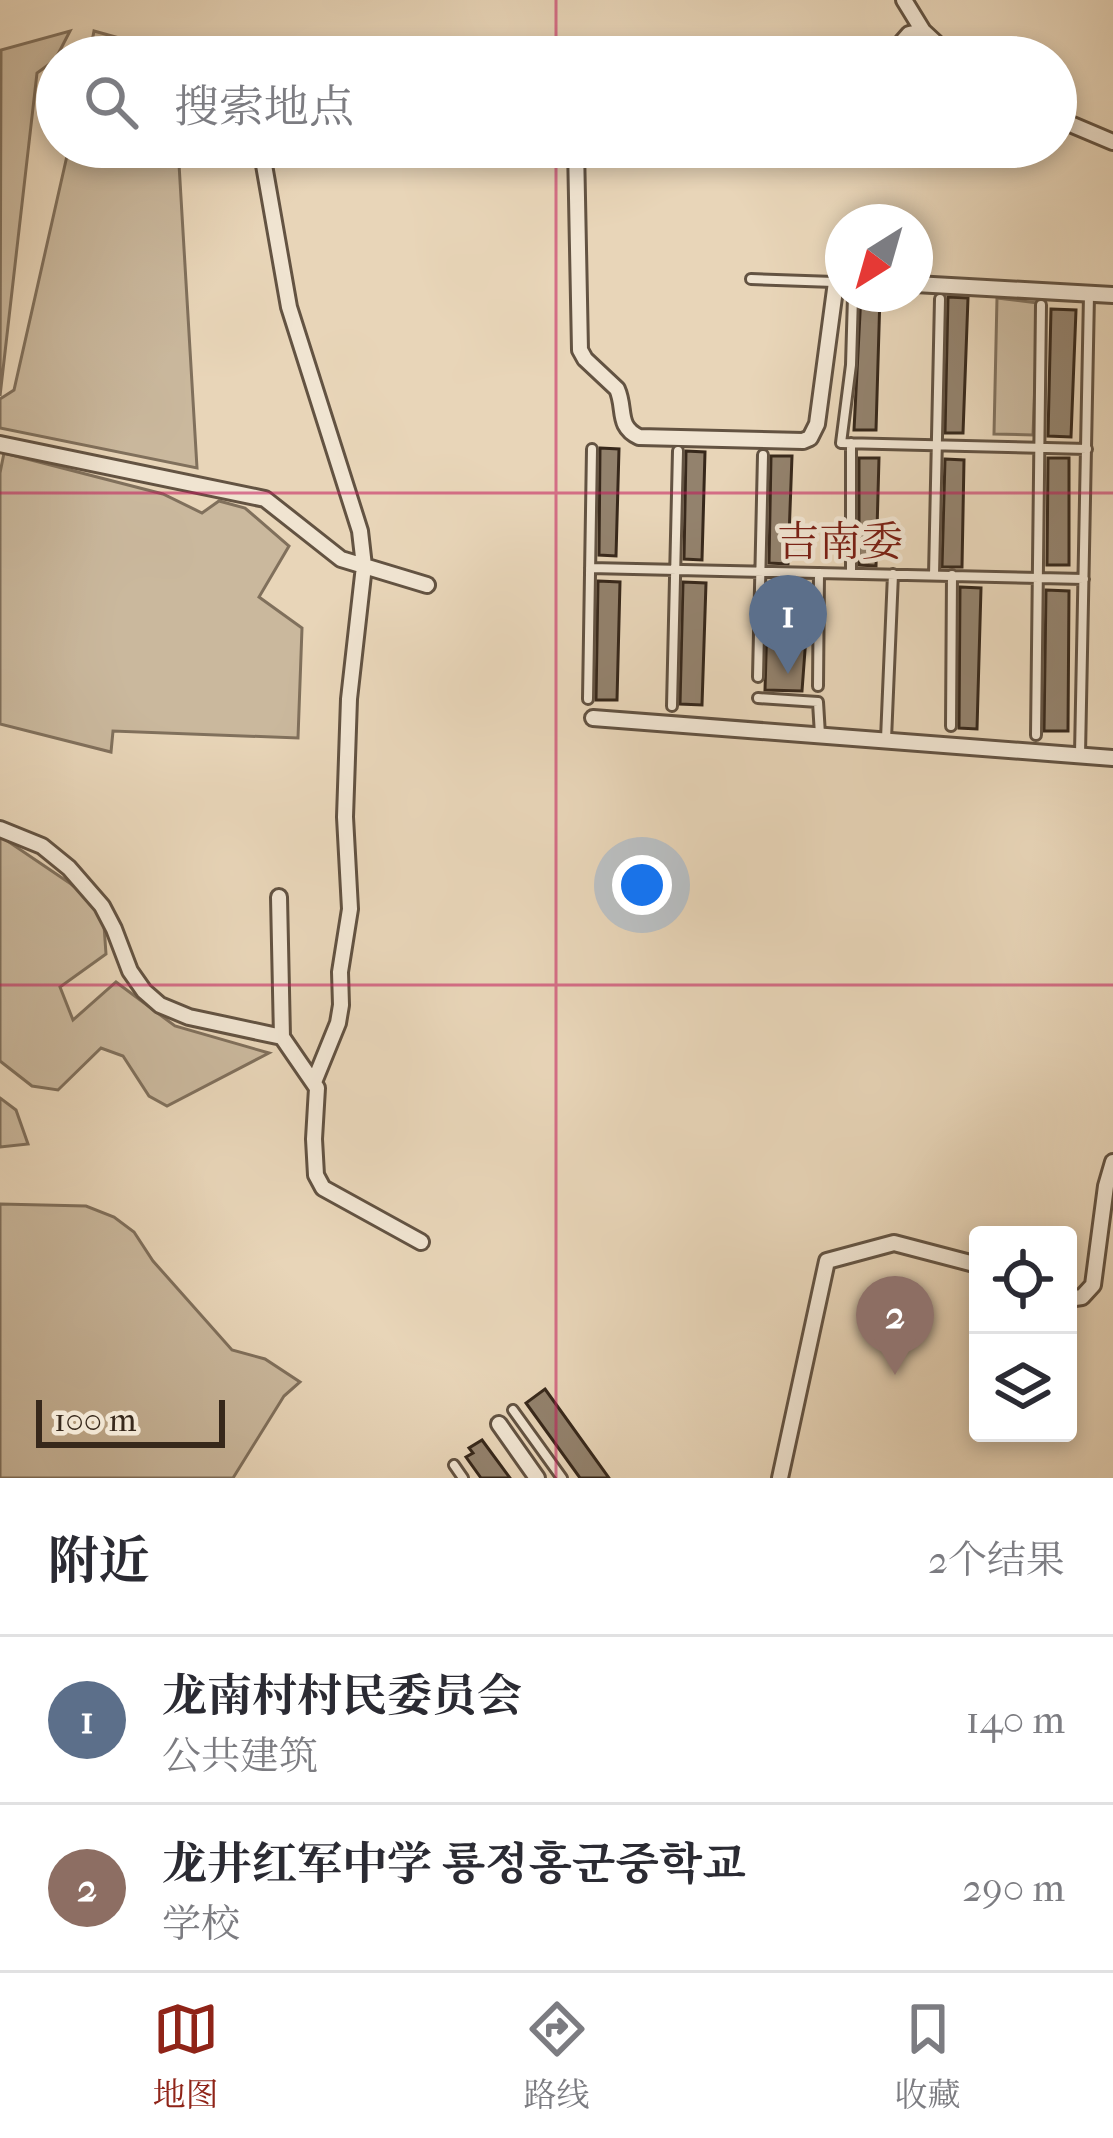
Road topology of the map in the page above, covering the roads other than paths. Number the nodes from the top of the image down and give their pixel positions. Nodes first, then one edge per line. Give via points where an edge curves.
1 (904, 0) edge
2 (923, 31) junction
3 (906, 36) edge
4 (928, 36) edge
5 (1077, 127) edge
6 (1113, 142) edge
7 (265, 168) edge
8 (576, 168) edge
9 (751, 279) dead end
10 (825, 282) edge
11 (933, 285) edge
12 (1090, 293) junction
13 (1113, 295) edge
14 (940, 299) dead end
15 (1042, 305) dead end
16 (834, 312) edge
17 (853, 312) edge
18 (851, 443) junction
19 (0, 444) edge
20 (937, 446) junction
21 (1040, 448) junction
22 (592, 449) dead end
23 (1087, 449) junction
24 (678, 452) dead end
25 (763, 455) dead end
26 (364, 566) junction
27 (590, 568) junction
28 (675, 569) junction
29 (760, 572) junction
30 (820, 573) junction
31 (851, 573) junction
32 (893, 574) junction
33 (934, 575) junction
34 (952, 575) junction
35 (1038, 578) junction
36 (1084, 579) junction
37 (427, 585) dead end
38 (758, 677) dead end
39 (818, 686) dead end
40 (758, 698) dead end
41 (588, 699) dead end
42 (672, 706) dead end
43 (593, 718) dead end
44 (951, 726) dead end
45 (1036, 735) dead end
46 (820, 737) junction
47 (886, 741) junction
48 (1080, 756) junction
49 (1113, 758) edge
50 (0, 829) edge
51 (279, 897) dead end
52 (282, 1037) junction
53 (314, 1082) junction
54 (1113, 1162) edge
55 (421, 1242) dead end
56 (969, 1262) edge
57 (1077, 1298) edge
58 (513, 1410) dead end
59 (499, 1424) dead end
60 (454, 1465) dead end
61 (464, 1478) edge
62 (537, 1478) edge
63 (562, 1478) edge
64 (780, 1478) edge

1 - 2 street
2 - 3 street
2 - 4 street
5 - 6 street
7 - 26 street via 289,308
8 - 16 street via 580,350 617,389 630,432 810,438
9 - 10 lane
11 - 12 street
12 - 13 street
12 - 23 lane
14 - 20 lane
15 - 21 lane
17 - 18 lane via 841,443
18 - 20 lane
18 - 31 lane
19 - 26 street via 266,499 340,559
20 - 21 lane
20 - 33 lane
21 - 23 lane
21 - 35 lane
22 - 27 lane
23 - 36 lane
24 - 28 lane
25 - 29 lane
26 - 37 street
26 - 53 street via 349,699 350,909 341,1005
27 - 28 lane
27 - 41 lane
28 - 29 lane
28 - 42 lane
29 - 30 lane
29 - 38 lane
30 - 31 lane
30 - 39 lane
31 - 32 lane
32 - 33 lane
32 - 47 lane
33 - 34 lane
34 - 35 lane
34 - 44 lane
35 - 36 lane
35 - 45 lane
36 - 48 lane
40 - 46 lane via 818,701
43 - 46 street
46 - 47 street
47 - 48 street
48 - 49 street
50 - 52 street via 69,868 102,906 130,971 160,1005
51 - 52 street
52 - 53 street
53 - 55 street via 323,1188
54 - 57 street via 1093,1285
56 - 64 street via 894,1243 827,1262
58 - 63 lane
59 - 62 street
60 - 61 lane

